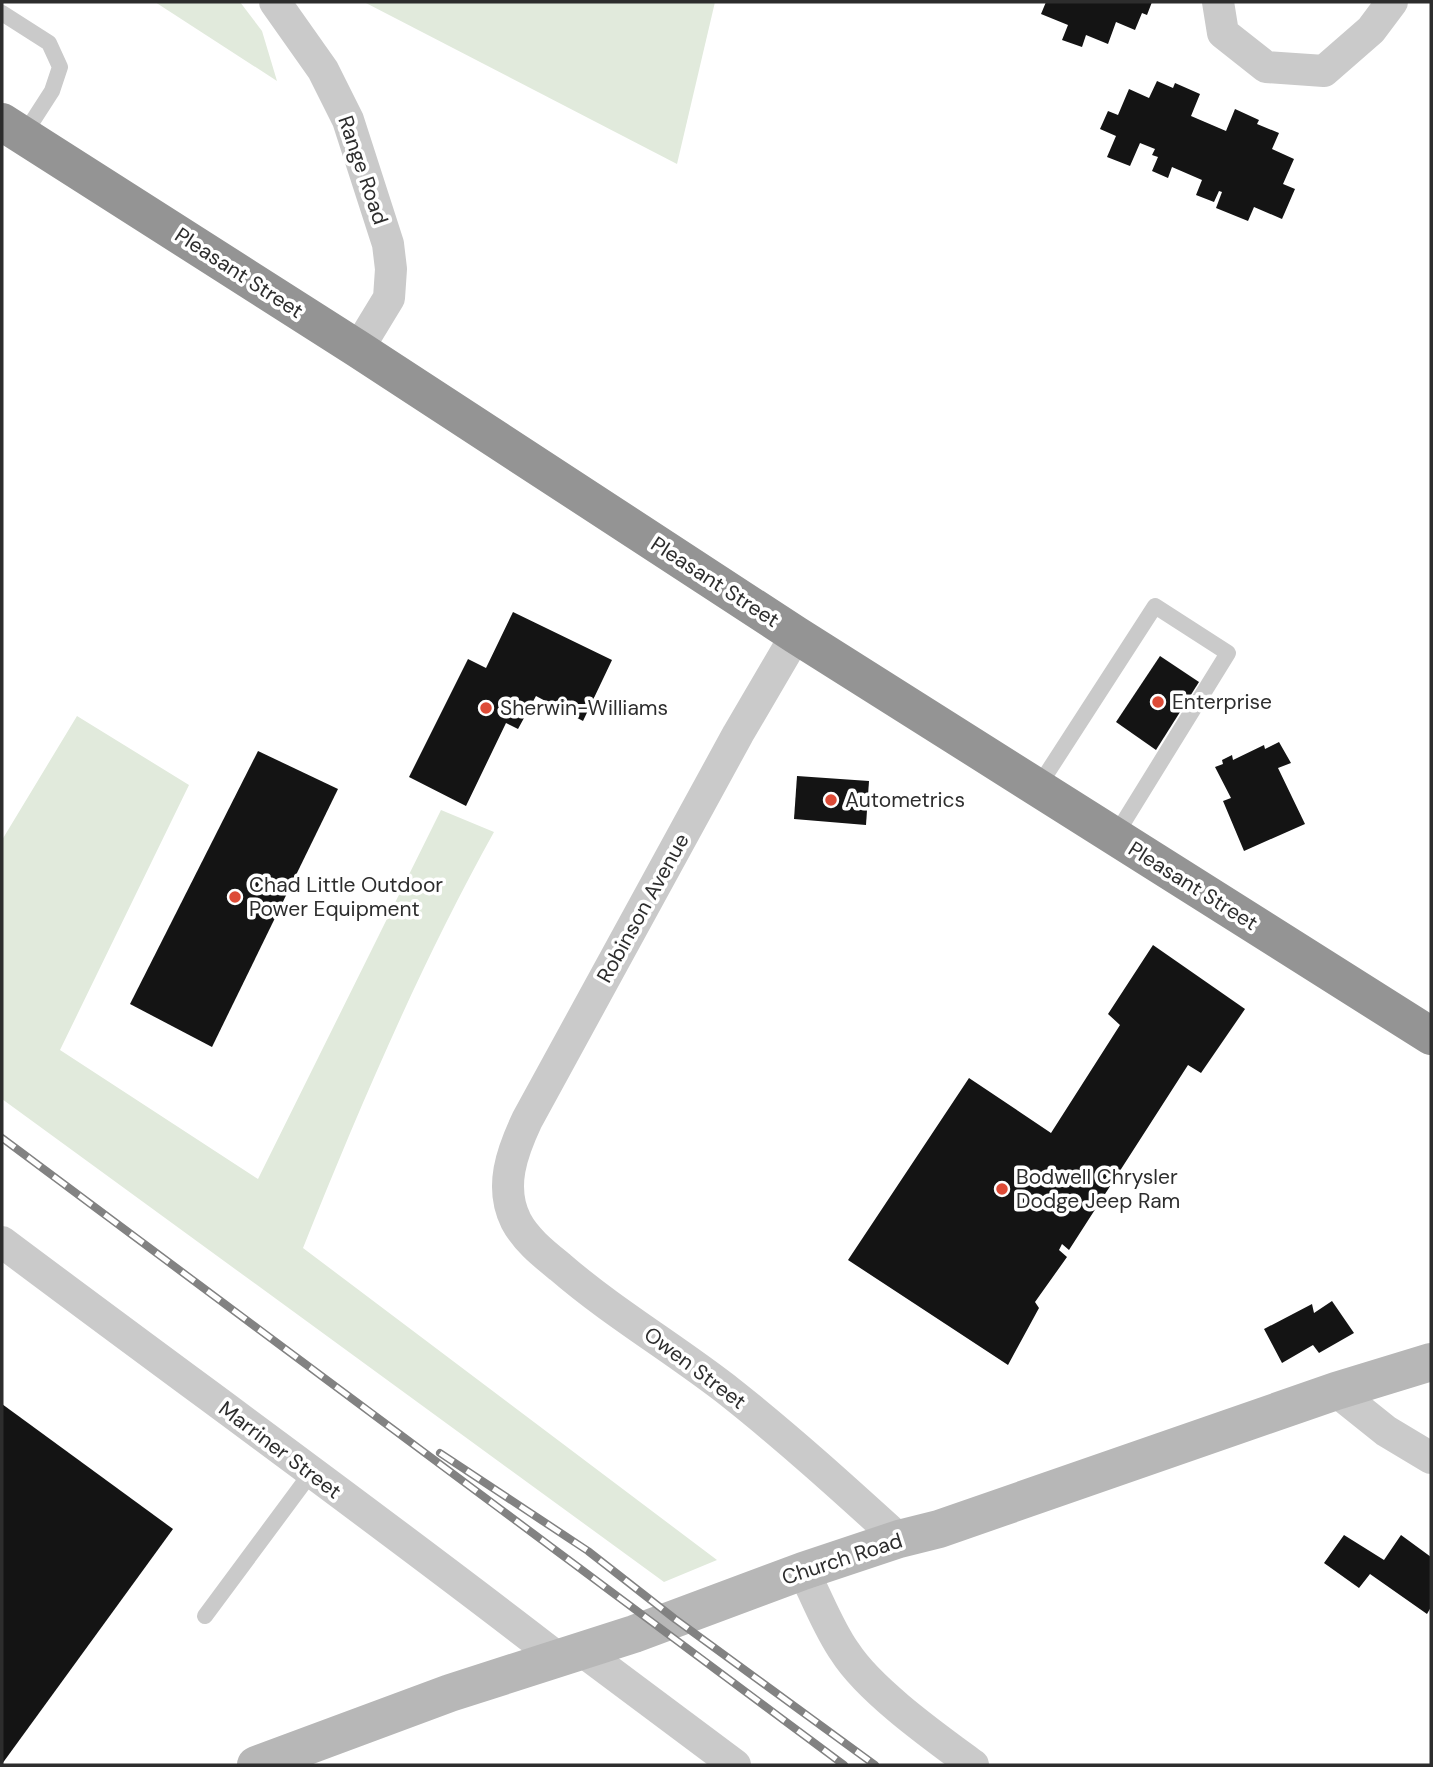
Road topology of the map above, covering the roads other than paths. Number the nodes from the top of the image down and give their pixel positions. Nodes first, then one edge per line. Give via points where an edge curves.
1 (275, 2) edge
2 (1218, 2) edge
3 (1392, 2) edge
4 (3, 17) edge
5 (12, 129) edge
6 (358, 349) junction
7 (796, 635) junction
8 (1038, 788) junction
9 (1115, 836) junction
10 (1431, 1036) edge
11 (507, 1189) joint
12 (2, 1242) edge
13 (1431, 1362) edge
14 (1336, 1391) junction
15 (1431, 1458) edge
16 (311, 1473) junction
17 (898, 1539) junction
18 (803, 1571) junction
19 (205, 1616) dead end
20 (570, 1654) junction
21 (256, 1765) edge
22 (735, 1765) edge
23 (973, 1765) edge

1 - 6 street, Range Road via 323,70 348,120 388,244 389,298
2 - 3 street via 1223,33 1266,67 1324,71 1371,30
4 - 5 lane via 49,43 60,67 52,91
5 - 6 highway, Pleasant Street
6 - 7 highway, Pleasant Street
7 - 8 highway, Pleasant Street
7 - 11 street, Robinson Avenue via 527,1120 512,1152
8 - 9 highway, Pleasant Street
8 - 9 lane via 1155,606 1228,653
9 - 10 highway, Pleasant Street
11 - 17 street, Owen Street via 516,1221 534,1245 577,1282 730,1392
12 - 16 street, Marriner Street
13 - 14 street, Church Road
14 - 15 street via 1386,1431
14 - 17 street, Church Road
16 - 19 lane
16 - 20 street, Marriner Street
17 - 18 street, Church Road
18 - 20 street, Church Road
18 - 23 street via 856,1667
20 - 21 street, Church Road
20 - 22 street, Marriner Street

